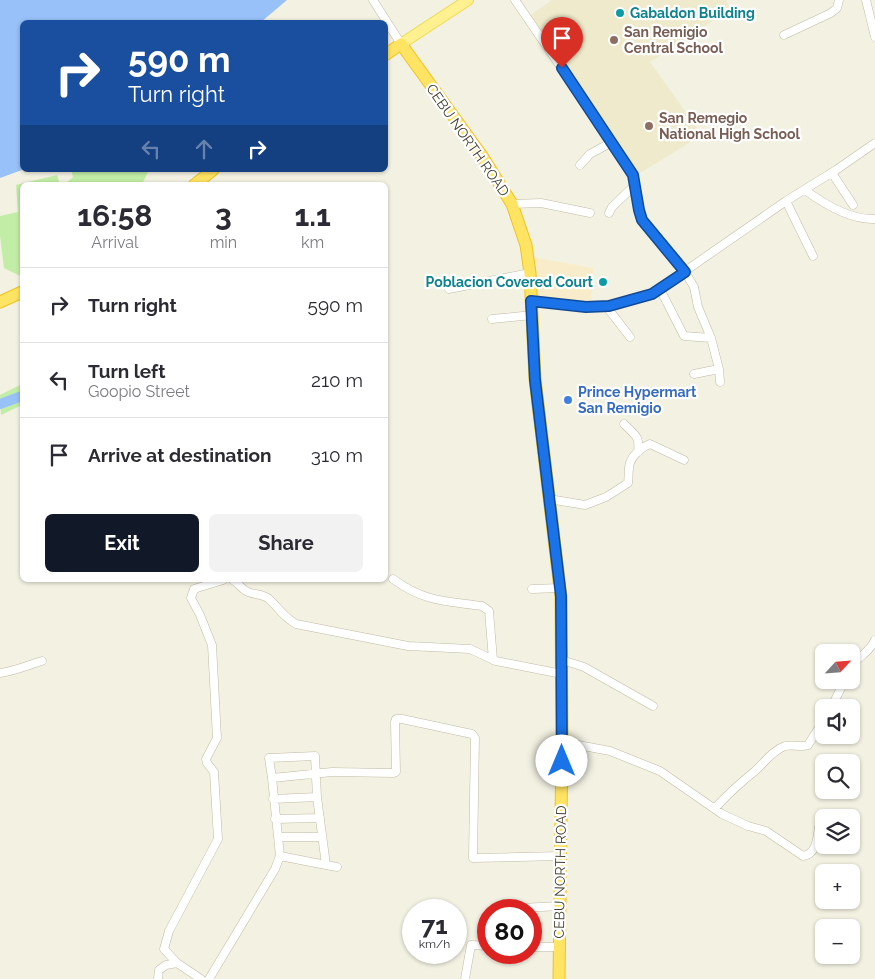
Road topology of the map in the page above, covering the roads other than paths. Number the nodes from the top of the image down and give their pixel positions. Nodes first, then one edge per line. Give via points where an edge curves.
1 (373, 0) edge
2 (468, 0) edge
3 (515, 0) edge
4 (839, 0) edge
5 (866, 0) edge
6 (386, 20) edge
7 (388, 24) edge
8 (784, 35) dead end
9 (875, 37) edge
10 (401, 44) junction
11 (388, 53) edge
12 (612, 142) junction
13 (875, 142) edge
14 (580, 165) dead end
15 (210, 172) edge
16 (832, 173) junction
17 (198, 182) edge
18 (634, 185) junction
19 (805, 190) junction
20 (786, 201) junction
21 (512, 204) junction
22 (853, 205) dead end
23 (590, 213) dead end
24 (609, 213) dead end
25 (875, 219) edge
26 (813, 256) dead end
27 (685, 272) junction
28 (530, 273) junction
29 (449, 288) dead end
30 (660, 289) junction
31 (20, 293) edge
32 (531, 301) junction
33 (0, 302) edge
34 (606, 306) junction
35 (532, 315) junction
36 (492, 319) dead end
37 (630, 337) dead end
38 (711, 338) junction
39 (718, 369) junction
40 (694, 374) dead end
41 (720, 382) dead end
42 (624, 424) dead end
43 (638, 452) junction
44 (684, 460) dead end
45 (549, 498) junction
46 (393, 579) dead end
47 (217, 582) edge
48 (237, 582) edge
49 (560, 588) junction
50 (532, 590) dead end
51 (875, 640) edge
52 (860, 658) edge
53 (493, 660) junction
54 (562, 660) junction
55 (42, 661) dead end
56 (0, 673) edge
57 (562, 674) junction
58 (653, 706) dead end
59 (815, 734) edge
60 (562, 742) junction
61 (315, 775) junction
62 (272, 778) junction
63 (317, 797) junction
64 (273, 799) junction
65 (715, 808) junction
66 (320, 818) junction
67 (275, 819) junction
68 (278, 837) junction
69 (321, 837) junction
70 (815, 847) edge
71 (280, 856) junction
72 (561, 856) junction
73 (326, 865) junction
74 (337, 867) dead end
75 (561, 906) junction
76 (542, 907) edge
77 (477, 945) edge
78 (542, 947) edge
79 (559, 947) junction
80 (176, 963) junction
81 (158, 979) edge
82 (201, 979) edge
83 (209, 979) edge
84 (464, 979) edge
85 (559, 979) edge

1 - 6 street
2 - 10 main road
3 - 12 street
4 - 8 street via 831,13
5 - 9 street
7 - 10 street
10 - 11 highway
10 - 21 highway, CEBU NORTH ROAD via 482,156
12 - 14 street via 590,154
12 - 18 street via 633,175
13 - 16 street
15 - 17 highway
16 - 19 street
16 - 22 street
18 - 24 street
18 - 27 street via 642,220
19 - 20 street
19 - 25 street via 824,204 863,219
20 - 26 street
20 - 27 street
21 - 23 street via 541,203
21 - 28 highway, CEBU NORTH ROAD via 526,245
27 - 30 street
27 - 38 street via 694,287 698,307
28 - 29 street
28 - 32 highway, CEBU NORTH ROAD
30 - 34 street
30 - 38 street via 684,336
31 - 33 highway
32 - 34 street
32 - 35 highway, CEBU NORTH ROAD
34 - 37 street
35 - 36 street
35 - 45 highway, CEBU NORTH ROAD via 535,380
38 - 39 street
39 - 40 street
39 - 41 street
42 - 43 street via 637,436
43 - 44 street via 650,444
43 - 45 street via 630,464 628,483 606,497 585,505
45 - 49 highway, CEBU NORTH ROAD
46 - 53 street via 430,599 482,606 489,611
47 - 80 street via 194,590 191,598 212,644 217,738 206,758 214,772 218,839 169,930 164,949
48 - 53 street via 246,591 269,599 284,617 296,624 408,646 470,649
49 - 50 street
49 - 54 highway, CEBU NORTH ROAD
51 - 52 street via 871,649
53 - 57 street
54 - 57 highway, CEBU NORTH ROAD
54 - 58 street via 584,667
55 - 56 street
57 - 60 highway, CEBU NORTH ROAD
59 - 65 street via 804,747 785,746 774,752
60 - 65 street via 610,751 660,771
60 - 72 highway, CEBU NORTH ROAD
61 - 62 street
61 - 62 street via 315,756 278,756 270,758
61 - 63 street
61 - 72 street via 396,772 396,719 472,734 476,745 473,858
62 - 64 street
63 - 64 street
63 - 66 street
64 - 67 street
65 - 70 street via 731,819 766,831 803,856
66 - 67 street
66 - 69 street
67 - 68 street
68 - 69 street
68 - 71 street
69 - 73 street
71 - 73 street
71 - 83 street
72 - 75 highway, CEBU NORTH ROAD
73 - 74 street
75 - 76 street
75 - 79 highway, CEBU NORTH ROAD
77 - 84 street via 471,945
78 - 79 street
79 - 85 highway, CEBU NORTH ROAD
80 - 81 street via 160,970
80 - 82 street

